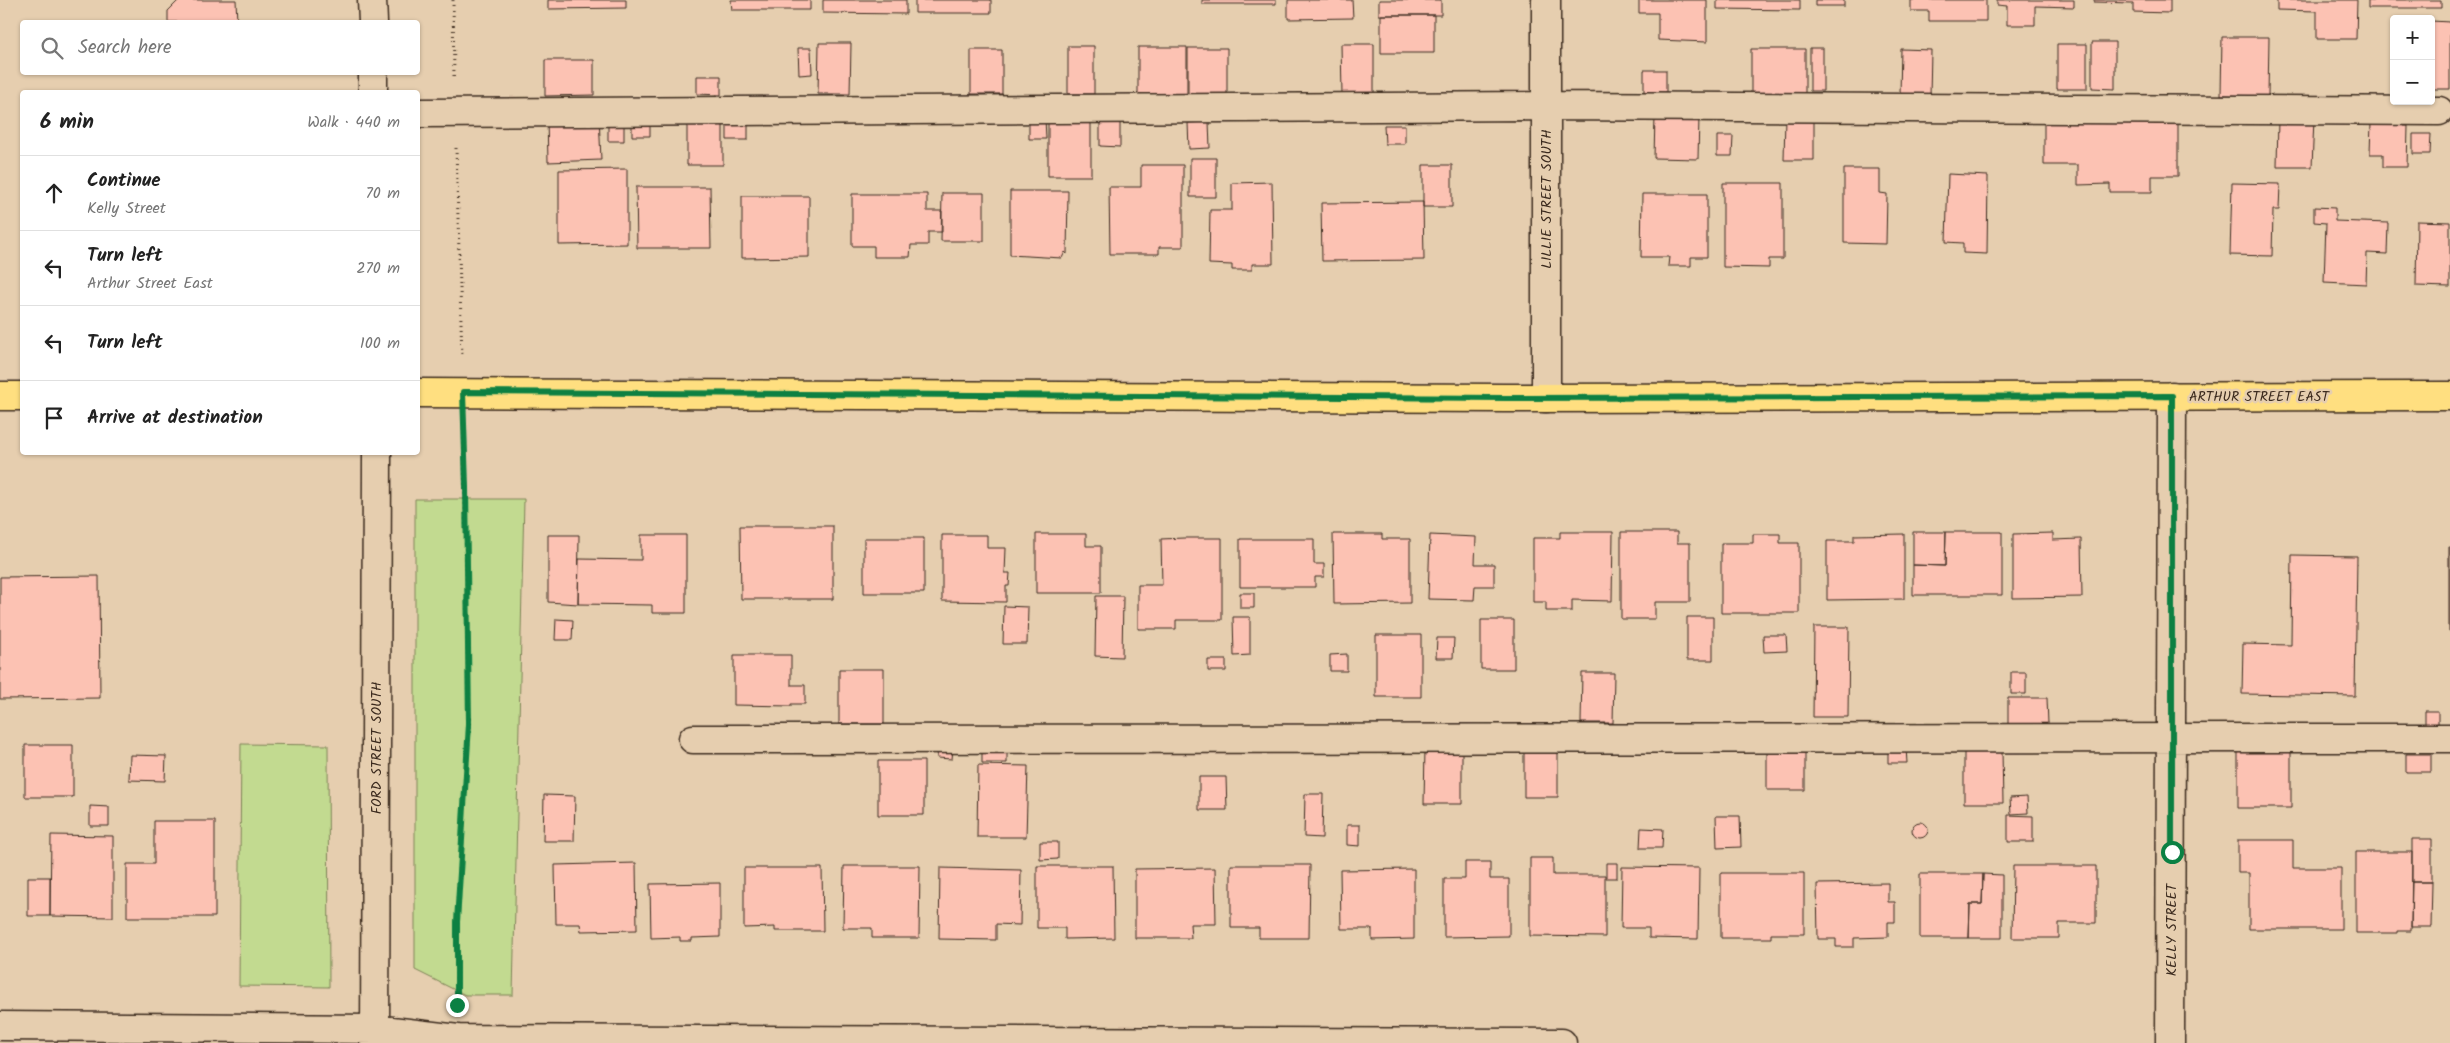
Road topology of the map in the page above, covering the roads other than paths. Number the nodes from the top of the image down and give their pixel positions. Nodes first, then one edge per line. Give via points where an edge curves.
1 (372, 0) edge
2 (1546, 0) edge
3 (373, 20) edge
4 (373, 75) edge
5 (374, 90) edge
6 (1546, 106) junction
7 (2439, 111) dead end
8 (420, 114) edge
9 (420, 393) edge
10 (0, 396) edge
11 (20, 396) edge
12 (2172, 396) junction
13 (2450, 396) edge
14 (1546, 398) junction
15 (377, 455) edge
16 (2450, 738) edge
17 (693, 739) dead end
18 (2172, 739) junction
19 (0, 1026) edge
20 (375, 1036) edge
21 (1562, 1043) edge
22 (2170, 1043) edge

1 - 3 street
2 - 6 street, LILLIE STREET SOUTH
4 - 5 street
6 - 7 street
6 - 8 street
6 - 14 street, LILLIE STREET SOUTH
9 - 14 main road, ARTHUR STREET EAST
10 - 11 main road
12 - 13 main road, ARTHUR STREET EAST
12 - 14 main road, ARTHUR STREET EAST
12 - 18 street, KELLY STREET
15 - 20 street, FORD STREET SOUTH
16 - 18 street
17 - 18 street
18 - 22 street, KELLY STREET
19 - 20 street
20 - 21 street via 458,1039

